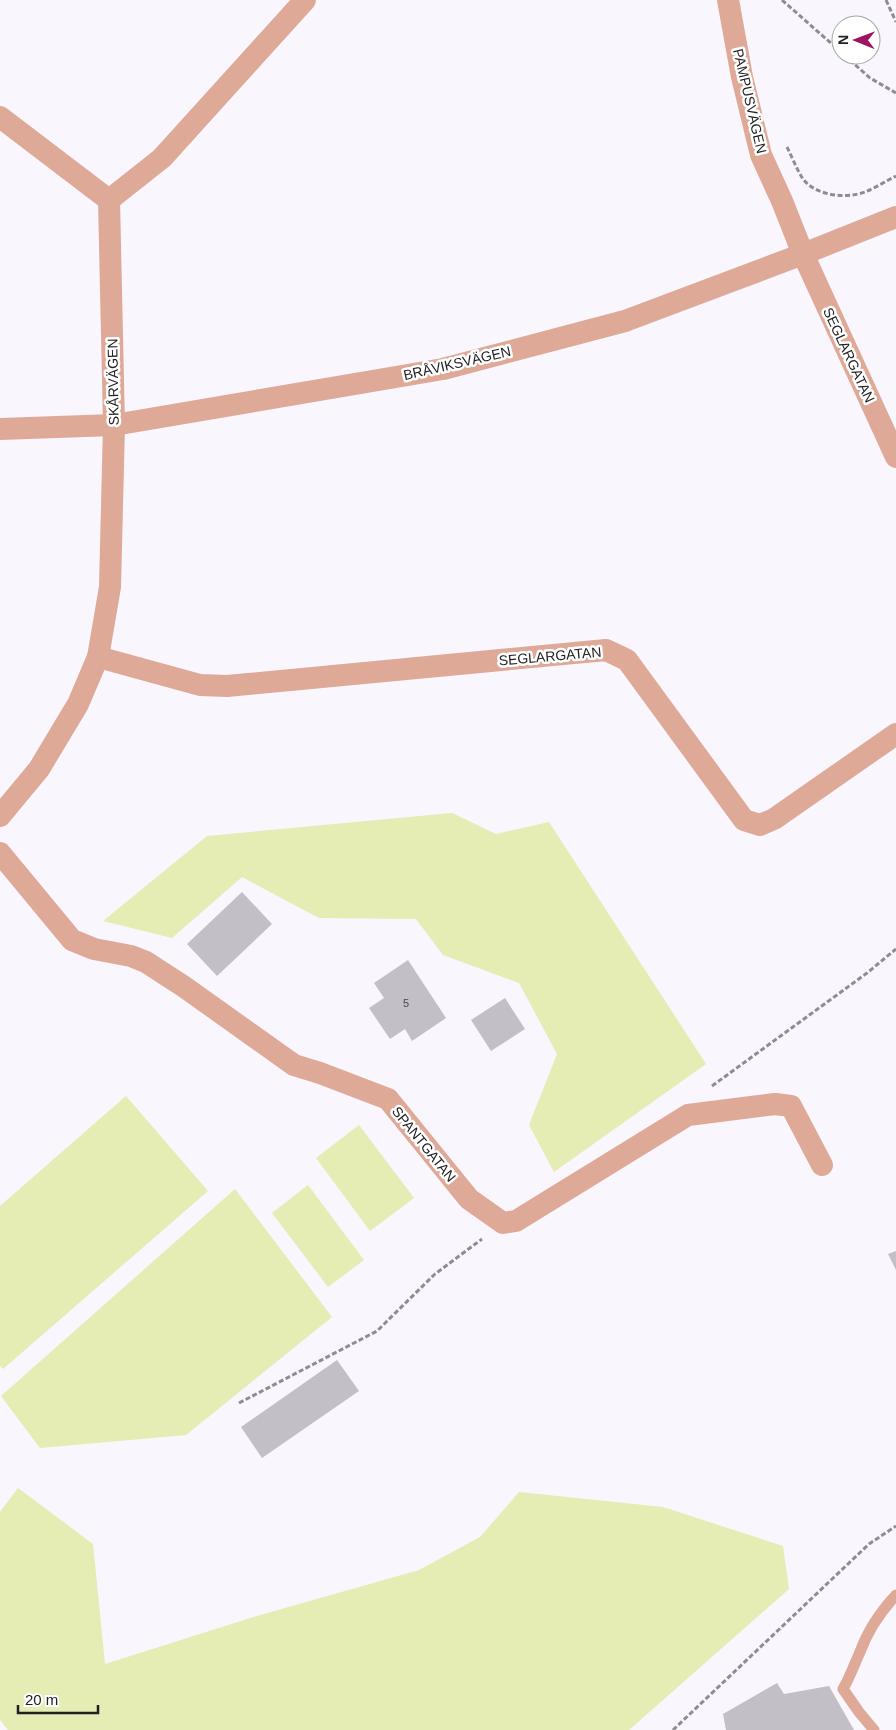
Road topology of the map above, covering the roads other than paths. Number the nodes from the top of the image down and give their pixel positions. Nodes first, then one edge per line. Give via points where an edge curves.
1 (305, 0) edge
2 (728, 0) edge
3 (0, 117) edge
4 (109, 200) junction
5 (896, 217) edge
6 (803, 254) junction
7 (114, 425) junction
8 (0, 429) edge
9 (896, 457) edge
10 (98, 657) junction
11 (896, 734) edge
12 (0, 816) edge
13 (0, 853) edge
14 (822, 1165) dead end
15 (896, 1595) edge
16 (874, 1730) edge

1 - 4 street via 162,158
2 - 6 street, PAMPUSVÄGEN via 761,155
3 - 4 street
4 - 7 street, SKÅRVÄGEN
5 - 6 street, BRÅVIKSVÄGEN
6 - 7 street, BRÅVIKSVÄGEN via 625,322 443,369
6 - 9 street, SEGLARGATAN
7 - 8 street, BRÅVIKSVÄGEN
7 - 10 street, SKÅRVÄGEN via 110,587
10 - 11 street, SEGLARGATAN via 200,685 227,686 606,650 627,660 744,820 760,825 774,819
10 - 12 street, SKÅRVÄGEN via 78,704 39,769
13 - 14 street, SPANTGATAN via 72,940 146,962 294,1065 388,1099 469,1199 502,1224 516,1221 688,1115 775,1104 791,1106
15 - 16 lane via 877,1618 843,1688

